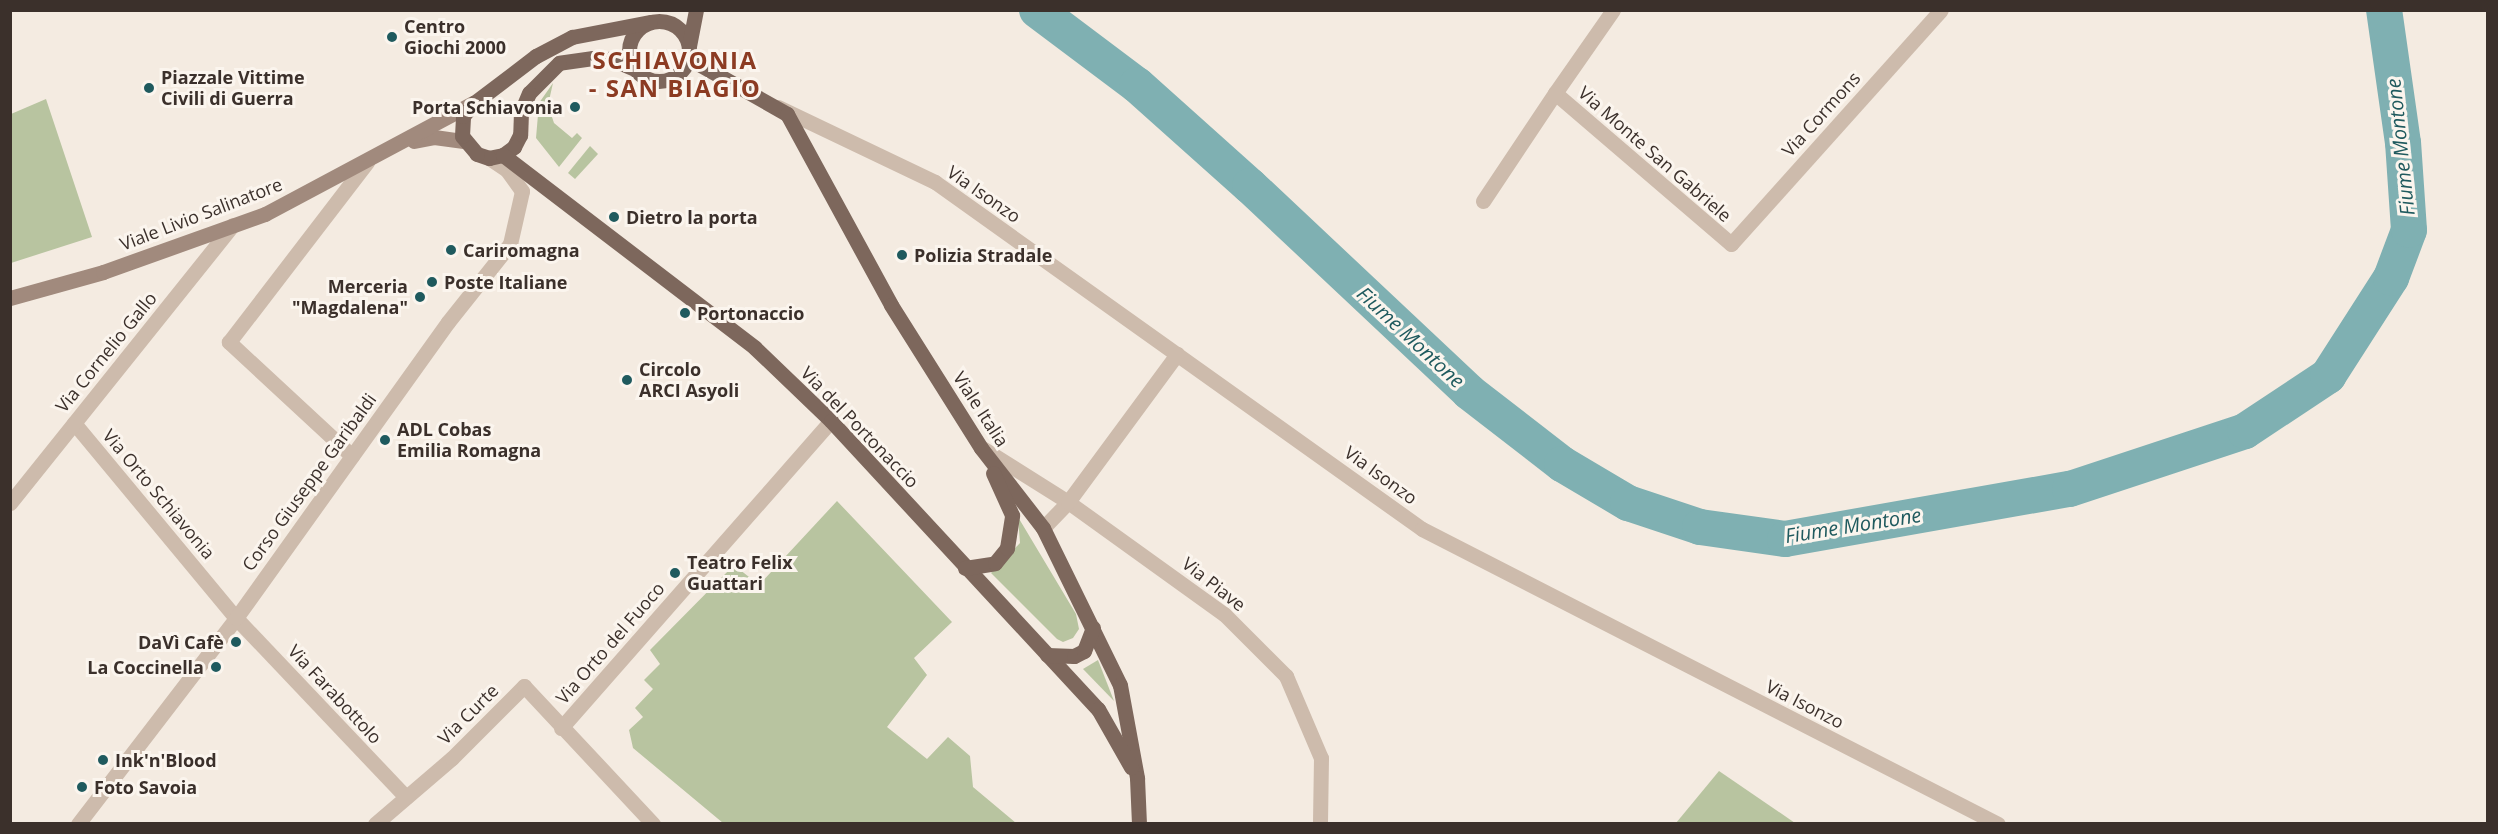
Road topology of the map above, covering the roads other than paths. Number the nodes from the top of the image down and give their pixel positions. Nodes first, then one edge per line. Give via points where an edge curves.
1 (696, 10) edge
2 (1613, 10) edge
3 (1941, 10) edge
4 (658, 18) edge
5 (689, 52) junction
6 (635, 69) junction
7 (1555, 93) junction
8 (474, 103) junction
9 (773, 104) junction
10 (464, 141) junction
11 (397, 145) junction
12 (496, 156) junction
13 (367, 162) junction
14 (1483, 201) dead end
15 (233, 225) junction
16 (1731, 244) joint
17 (10, 298) edge
18 (1178, 354) junction
19 (831, 421) junction
20 (74, 423) junction
21 (981, 448) junction
22 (352, 456) junction
23 (1068, 502) junction
24 (10, 503) edge
25 (1043, 528) junction
26 (965, 568) junction
27 (236, 618) junction
28 (1093, 628) junction
29 (1047, 655) junction
30 (561, 728) junction
31 (1137, 778) junction
32 (405, 797) junction
33 (78, 824) edge
34 (375, 824) edge
35 (653, 824) edge
36 (1139, 824) edge
37 (1320, 824) edge
38 (1998, 824) edge

1 - 5 main road
2 - 7 street, Via Monte San Gabriele
3 - 16 street, Via Cormons
4 - 5 main road via 678,27
4 - 6 main road via 638,30 631,42 630,56
4 - 8 main road via 572,37 536,56
5 - 6 main road via 679,74 663,81 650,80
5 - 9 main road, Viale Italia via 705,67
6 - 12 main road via 612,59 592,57 559,63 529,93 514,147
7 - 14 street, Via Monte San Gabriele
7 - 16 street, Via Monte San Gabriele
8 - 10 main road via 463,116
8 - 11 main road, Viale Livio Salinatore
9 - 18 street, Via Isonzo via 935,182
9 - 21 main road, Viale Italia via 787,114 891,305
10 - 11 main road via 434,137
10 - 12 main road, Via del Portonaccio via 477,154
11 - 13 main road, Viale Livio Salinatore
12 - 19 main road, Via del Portonaccio via 755,348
12 - 22 street, Corso Giuseppe Garibaldi via 522,191 510,244 448,322
13 - 15 main road, Viale Livio Salinatore via 265,214
13 - 22 street via 228,342
15 - 17 main road, Viale Livio Salinatore via 103,272
15 - 20 street, Via Cornelio Gallo
18 - 23 street
18 - 38 street, Via Isonzo via 1422,529
19 - 26 main road, Via del Portonaccio
19 - 30 street, Via Orto del Fuoco
20 - 24 street, Via Cornelio Gallo
20 - 27 street, Via Orto Schiavonia
21 - 23 street, Via Piave
21 - 25 main road, Viale Italia
21 - 26 main road via 1012,515 1007,548 995,563
22 - 27 street, Corso Giuseppe Garibaldi
23 - 25 street
23 - 37 street, Via Piave via 1224,614 1286,676 1321,758
25 - 28 main road, Viale Italia
26 - 29 main road, Via del Portonaccio
27 - 32 street, Via Farabottolo
27 - 33 street, Corso Giuseppe Garibaldi
28 - 29 main road via 1084,651 1074,656
28 - 31 main road, Viale Italia via 1120,685
29 - 31 main road, Via del Portonaccio via 1098,709
30 - 32 street, Via Curte via 524,686 452,758
30 - 35 street, Via Curte
31 - 36 main road, Viale Italia
32 - 34 street

